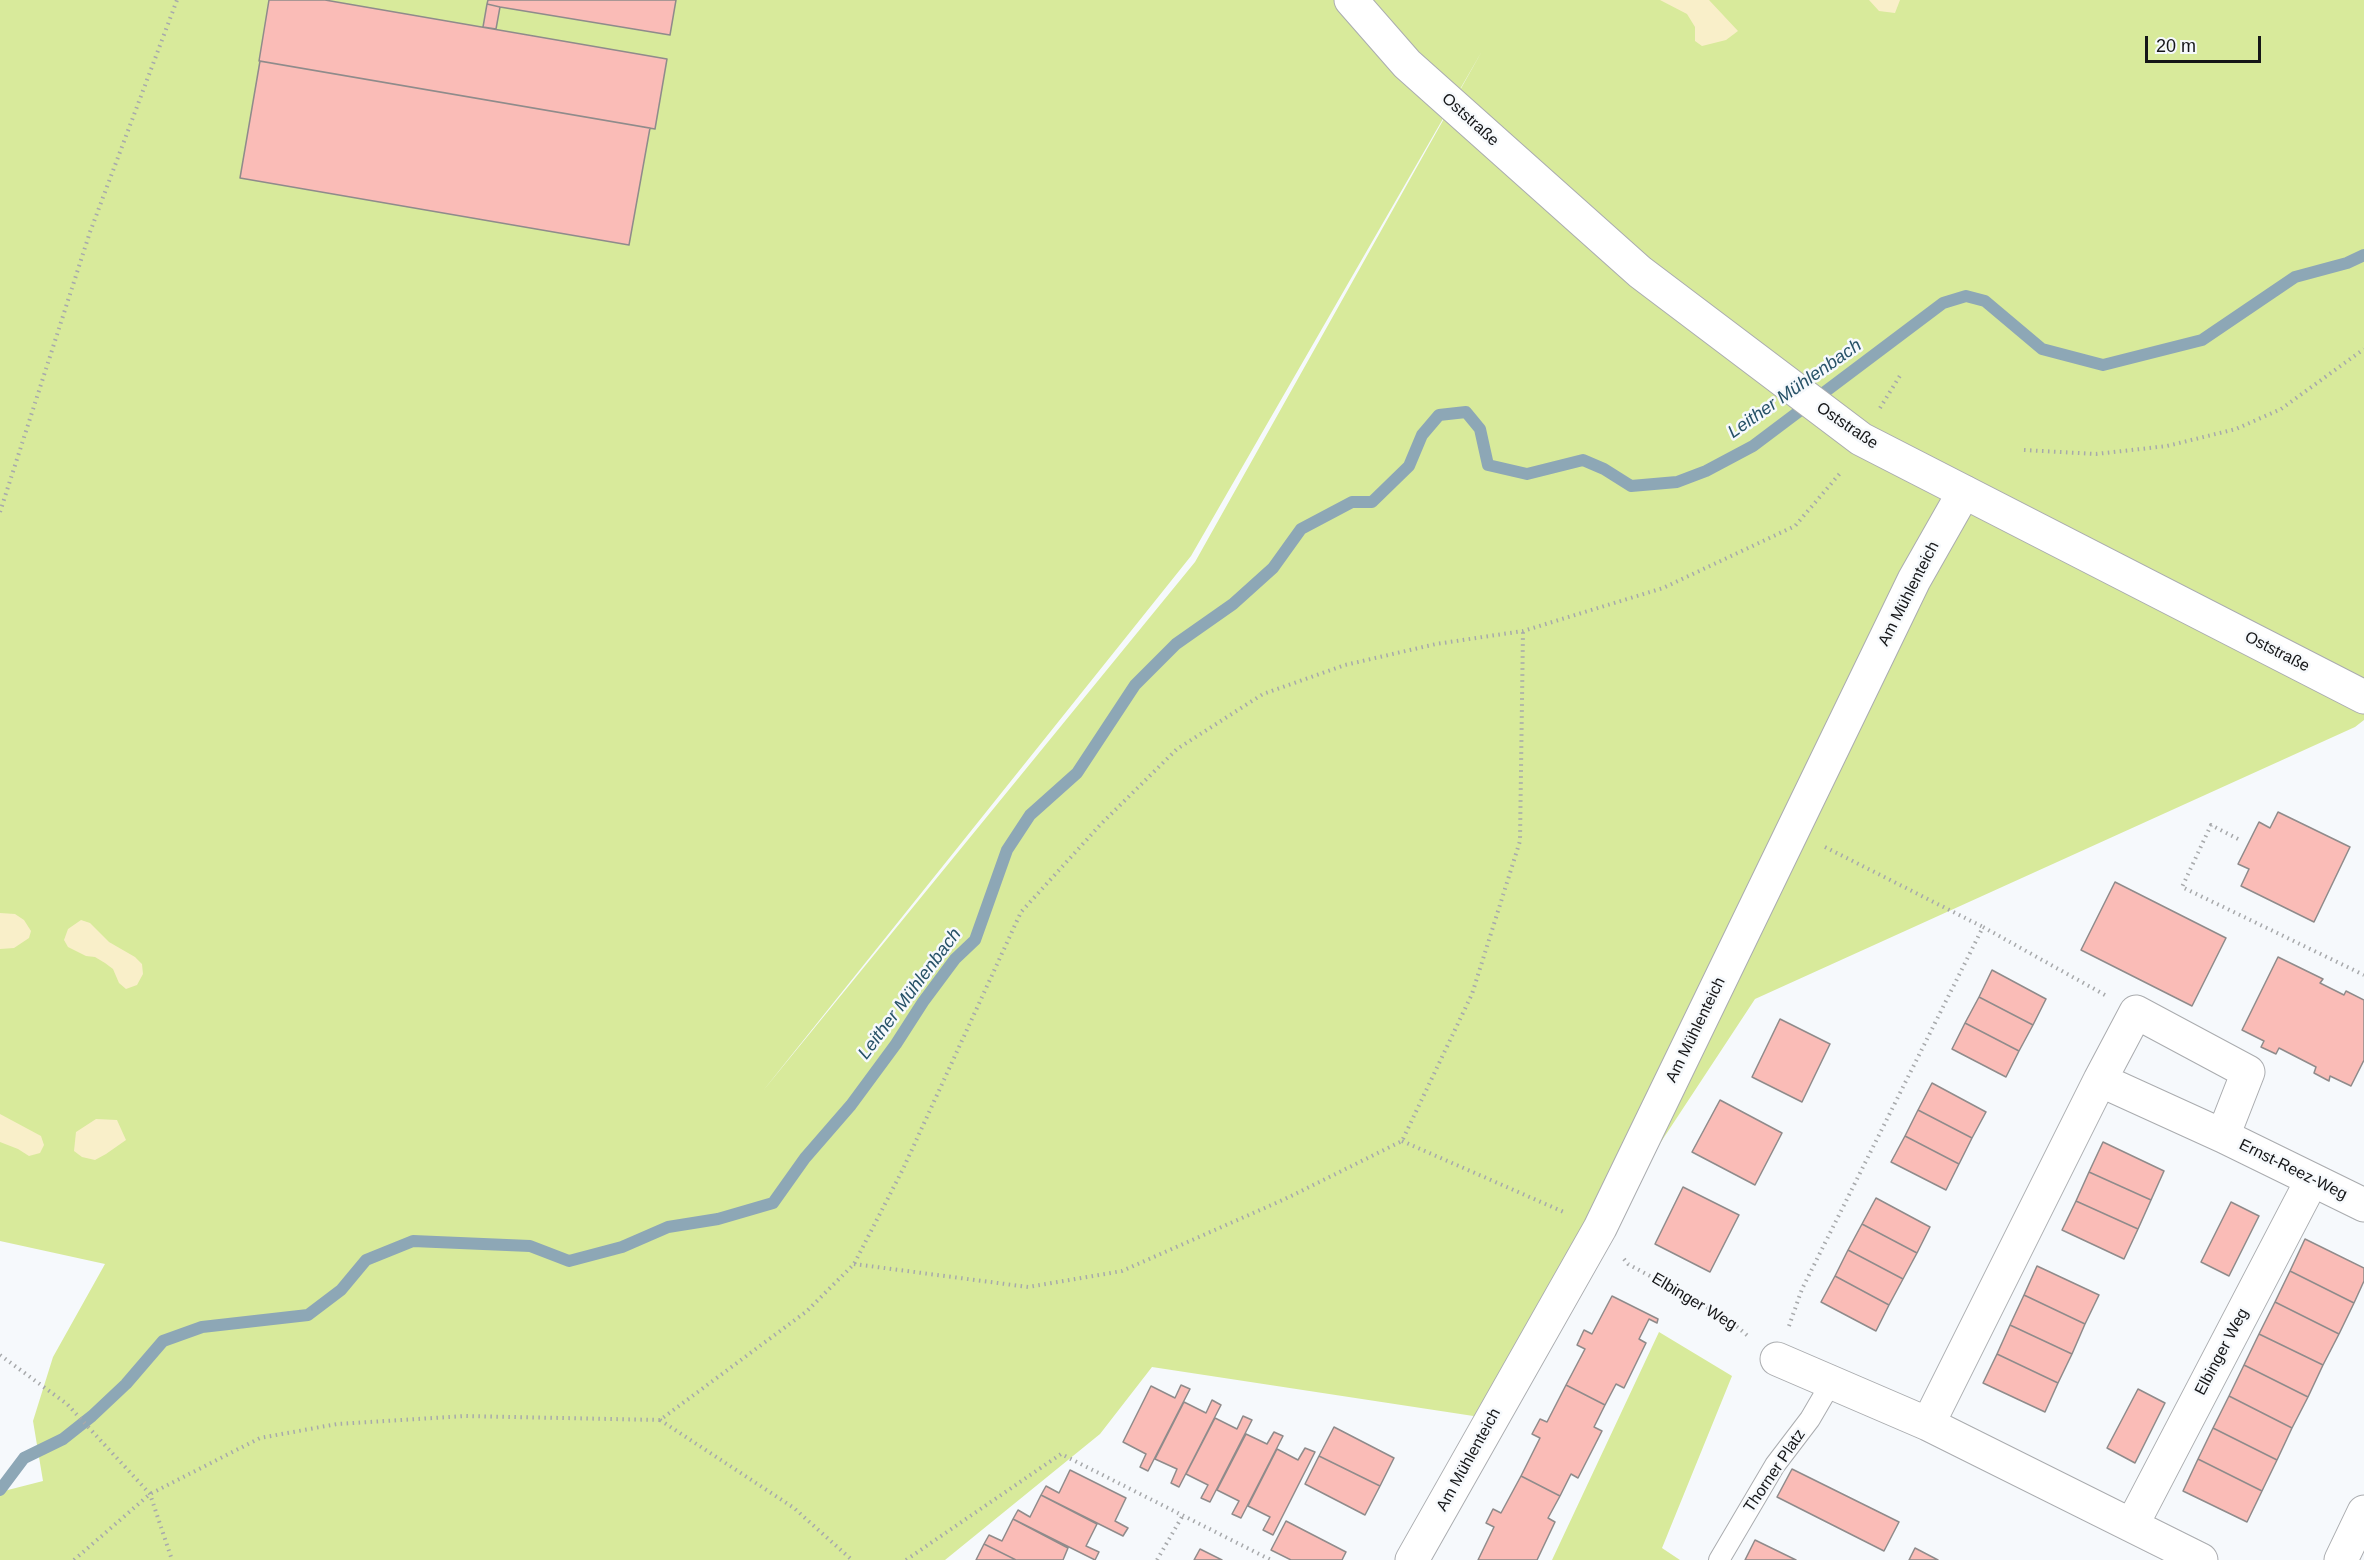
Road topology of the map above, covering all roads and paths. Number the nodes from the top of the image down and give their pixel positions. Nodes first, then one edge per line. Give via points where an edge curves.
1 (177, 0) edge
2 (1351, 0) edge
3 (2364, 349) edge
4 (1901, 374) dead end
5 (1861, 440) junction
6 (2024, 450) dead end
7 (1964, 492) junction
8 (0, 512) edge
9 (1523, 631) junction
10 (2364, 697) edge
11 (1793, 831) junction
12 (2238, 839) dead end
13 (1983, 927) junction
14 (2364, 975) edge
15 (2136, 1012) junction
16 (2100, 1080) junction
17 (2223, 1136) junction
18 (1402, 1141) junction
19 (2312, 1180) junction
20 (2364, 1205) edge
21 (1600, 1228) junction
22 (854, 1264) junction
23 (0, 1355) edge
24 (1777, 1359) junction
25 (1831, 1383) junction
26 (660, 1419) junction
27 (1928, 1425) junction
28 (150, 1494) junction
29 (2364, 1512) edge
30 (1183, 1515) junction
31 (2132, 1525) junction
32 (74, 1560) edge
33 (172, 1560) edge
34 (852, 1560) edge
35 (906, 1560) edge
36 (1157, 1560) edge
37 (1271, 1560) edge
38 (1412, 1560) edge
39 (1719, 1560) edge
40 (2201, 1560) edge
41 (2341, 1560) edge

1 - 8 path via 90,232
2 - 5 street, Oststraße via 1407,63 1640,272
3 - 6 path via 2281,409 2236,429 2167,446 2096,454
4 - 5 path
5 - 7 street, Oststraße
5 - 9 path via 1846,466 1795,526 1664,588
7 - 10 street, Oststraße
7 - 11 street, Am Mühlenteich via 1914,580
9 - 18 path via 1520,841 1472,994
9 - 22 path via 1436,644 1346,665 1263,694 1177,749 1101,824 1021,912 903,1169
11 - 13 path
11 - 21 street, Am Mühlenteich
12 - 14 path via 2211,825 2182,887
13 - 15 path
13 - 24 path via 1802,1289
15 - 16 street
15 - 17 street, Ernst-Reez-Weg via 2248,1072
16 - 17 street, Ernst-Reez-Weg
16 - 27 street
17 - 19 street, Ernst-Reez-Weg
18 - 21 path
18 - 22 path via 1285,1199 1122,1271 1028,1287
19 - 20 street, Ernst-Reez-Weg
19 - 31 street, Elbinger Weg
21 - 24 path, Elbinger Weg via 1628,1264 1728,1319
21 - 38 street, Am Mühlenteich
22 - 26 path via 807,1311
23 - 28 path via 67,1404
24 - 25 street
25 - 27 street
25 - 39 lane, Thorner Platz via 1775,1465
26 - 28 path via 465,1416 337,1424 260,1438
26 - 34 path via 794,1508
27 - 31 street
28 - 32 path
28 - 33 path
29 - 41 street
30 - 35 path via 1061,1454
30 - 36 path
30 - 37 path
31 - 40 street

